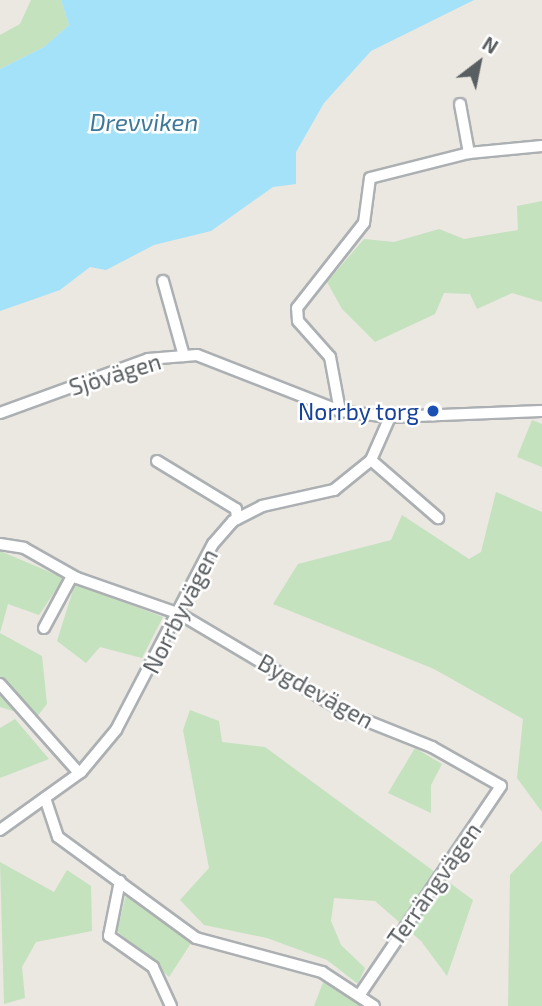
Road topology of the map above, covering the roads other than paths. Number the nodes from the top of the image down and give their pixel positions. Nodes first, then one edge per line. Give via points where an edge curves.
1 (460, 104) dead end
2 (542, 146) edge
3 (469, 153) junction
4 (163, 281) dead end
5 (184, 356) junction
6 (340, 411) junction
7 (542, 411) edge
8 (0, 413) edge
9 (390, 417) junction
10 (371, 460) junction
11 (157, 461) dead end
12 (438, 518) dead end
13 (237, 519) junction
14 (0, 544) edge
15 (72, 576) junction
16 (180, 614) junction
17 (44, 628) dead end
18 (0, 684) edge
19 (79, 773) junction
20 (493, 778) joint
21 (45, 799) junction
22 (0, 830) edge
23 (120, 881) junction
24 (360, 994) junction
25 (171, 1006) edge
26 (374, 1006) edge

1 - 3 street
2 - 3 street
3 - 6 street via 370,178 364,223 297,308 298,321 330,357
4 - 5 street
5 - 6 street, Sjövägen via 233,364
5 - 8 street, Sjövägen via 148,359
6 - 9 street, Sjövägen
7 - 9 street
9 - 10 street, Norrbyvägen
10 - 12 street
10 - 13 street, Norrbyvägen via 334,490
11 - 13 street via 236,509
13 - 16 street, Norrbyvägen via 213,544
14 - 15 street, Bygdevägen via 24,548
15 - 16 street, Bygdevägen
15 - 17 street
16 - 19 street, Norrbyvägen via 116,730
16 - 20 street, Bygdevägen via 347,713
18 - 19 street
19 - 21 street, Norrbyvägen
20 - 24 street, Terrängvägen via 501,791 451,851
21 - 22 street, Norrbyvägen
21 - 23 street via 58,837
23 - 24 street via 196,938 288,960
23 - 25 street via 109,936 153,967
24 - 26 street

